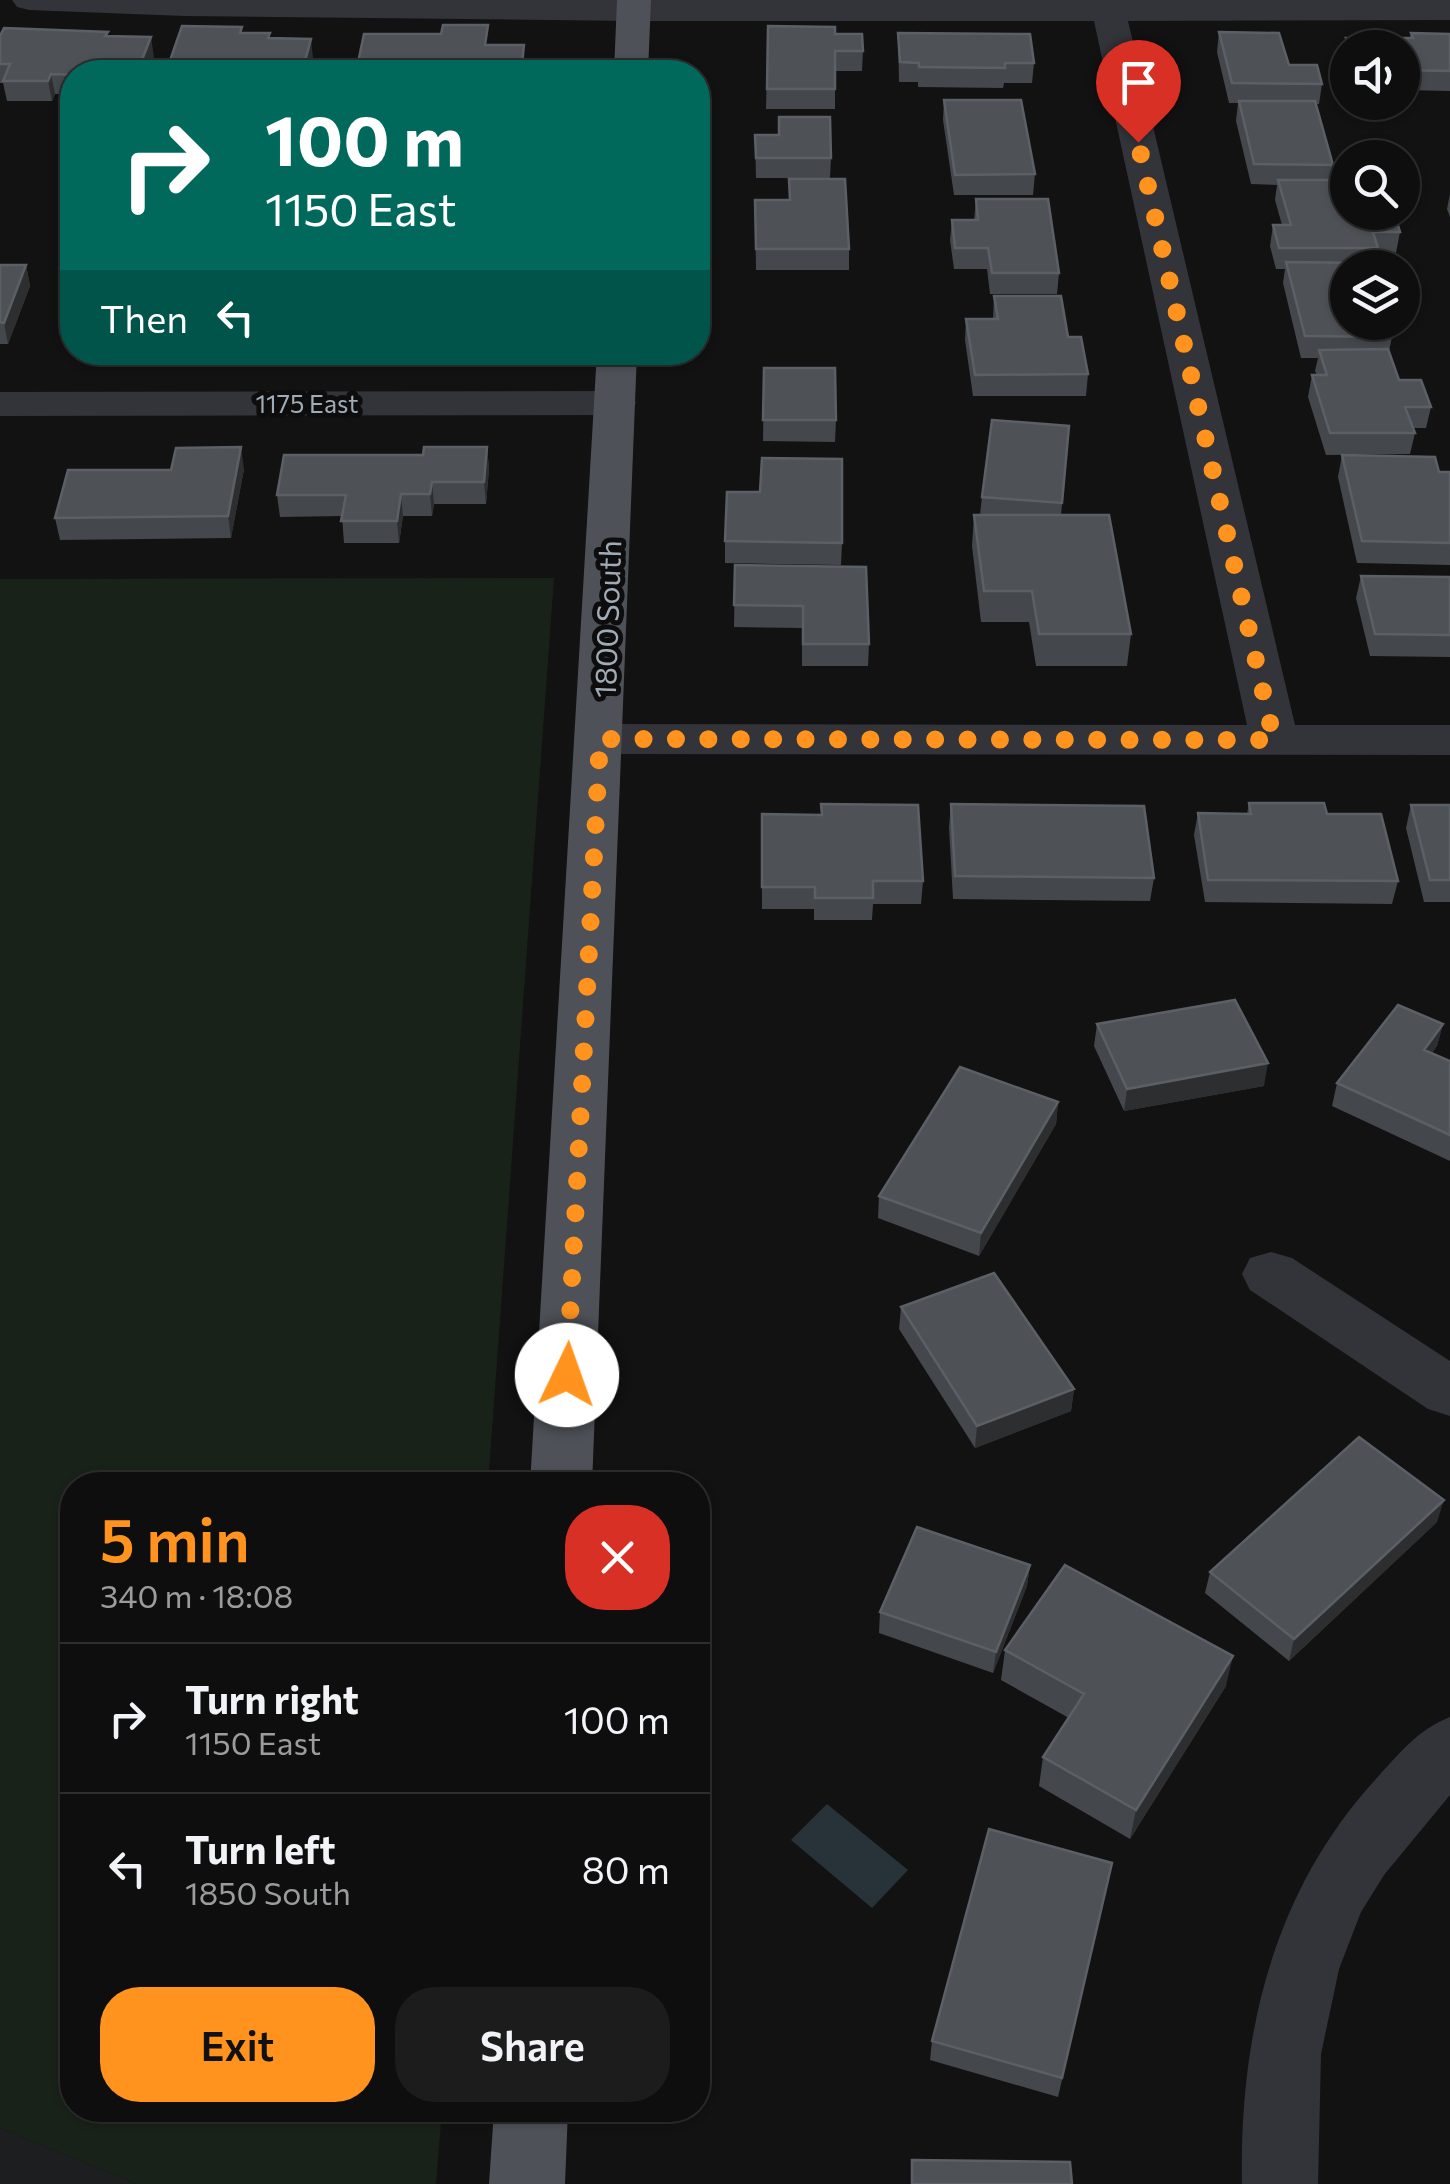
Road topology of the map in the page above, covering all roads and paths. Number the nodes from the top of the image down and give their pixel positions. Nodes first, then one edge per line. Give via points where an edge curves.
1 (30, 0) edge
2 (94, 2) edge
3 (634, 5) edge
4 (1107, 5) edge
5 (1450, 10) edge
6 (632, 60) edge
7 (616, 365) edge
8 (614, 403) junction
9 (0, 404) edge
10 (600, 739) junction
11 (1274, 740) junction
12 (1450, 740) edge
13 (1271, 1274) dead end
14 (1450, 1392) edge
15 (563, 1472) edge
16 (1450, 1747) edge
17 (530, 2122) edge
18 (527, 2184) edge
19 (1280, 2184) edge

1 - 2 street
2 - 3 street
3 - 4 street
3 - 6 main road
4 - 5 street
4 - 11 street
7 - 8 main road, 1800 South
8 - 9 street, 1175 East
8 - 10 main road, 1800 South
10 - 11 street
10 - 15 main road, 1800 South
11 - 12 street
13 - 14 street
16 - 19 street via 1360,1852 1323,1914 1298,1982 1283,2056
17 - 18 main road

